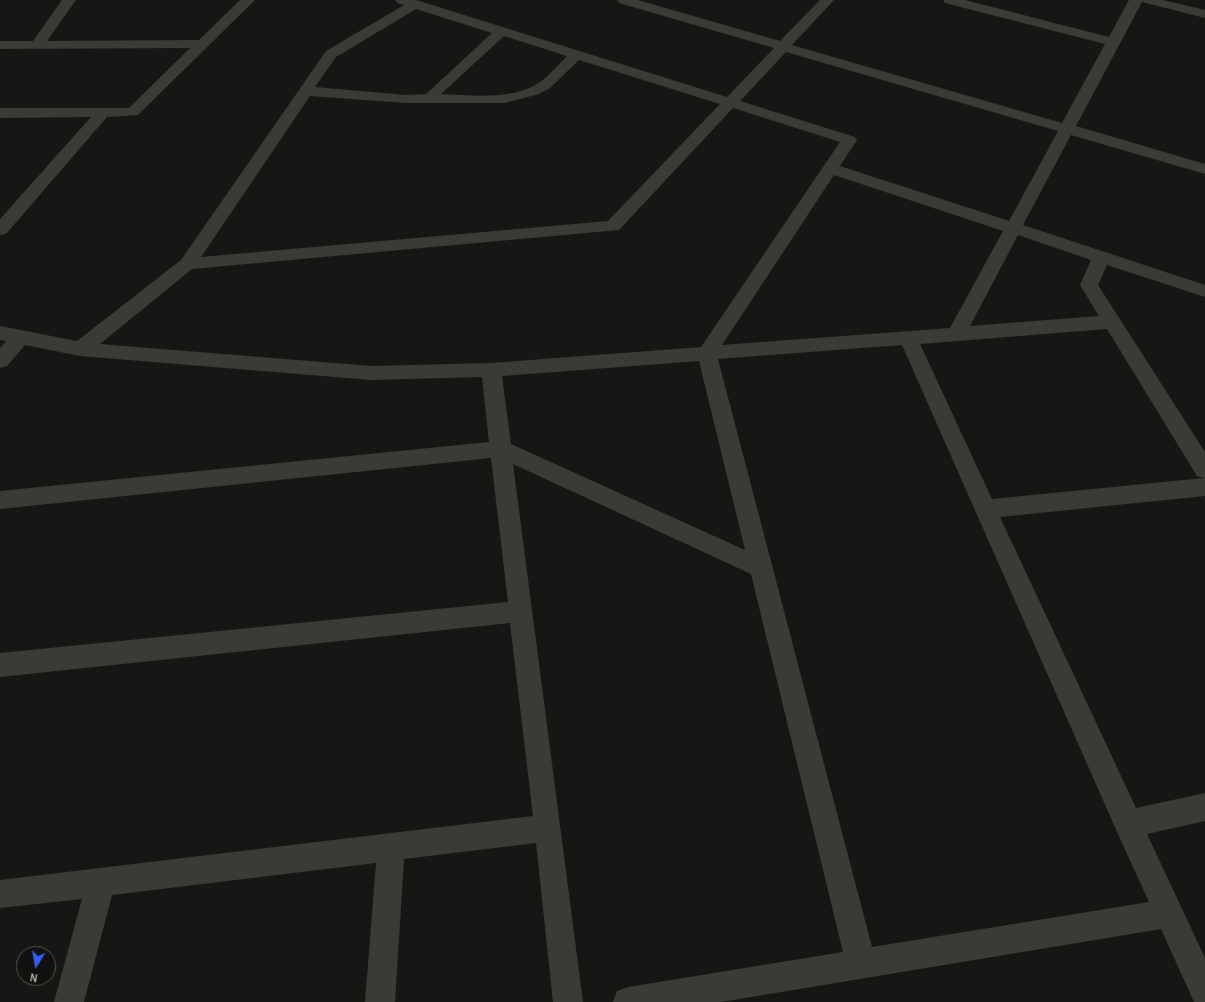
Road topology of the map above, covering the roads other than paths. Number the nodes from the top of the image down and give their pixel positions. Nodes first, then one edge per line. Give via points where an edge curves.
1 (69, 0) edge
2 (248, 0) edge
3 (624, 0) edge
4 (827, 0) edge
5 (950, 0) edge
6 (1136, 0) edge
7 (1147, 0) edge
8 (420, 3) edge
9 (991, 5) edge
10 (1205, 14) edge
11 (502, 31) junction
12 (1113, 42) junction
13 (203, 44) junction
14 (0, 45) edge
15 (37, 45) junction
16 (783, 46) junction
17 (576, 55) junction
18 (306, 91) junction
19 (430, 98) junction
20 (730, 103) junction
21 (103, 112) junction
22 (0, 113) edge
23 (1066, 129) junction
24 (830, 168) junction
25 (1205, 169) edge
26 (1013, 228) junction
27 (0, 230) edge
28 (1101, 257) junction
29 (187, 264) junction
30 (1205, 290) edge
31 (1112, 322) junction
32 (0, 333) edge
33 (956, 334) junction
34 (21, 337) junction
35 (908, 338) junction
36 (80, 349) junction
37 (707, 353) junction
38 (0, 361) edge
39 (491, 370) junction
40 (501, 449) junction
41 (1205, 470) edge
42 (1205, 487) edge
43 (0, 500) edge
44 (986, 510) junction
45 (761, 568) junction
46 (521, 611) junction
47 (0, 666) edge
48 (1205, 807) edge
49 (1128, 824) junction
50 (548, 828) junction
51 (391, 847) junction
52 (101, 882) junction
53 (0, 894) edge
54 (1169, 913) junction
55 (861, 964) junction
56 (1205, 992) edge
57 (69, 1002) edge
58 (380, 1002) edge
59 (568, 1002) edge
60 (628, 1002) edge

1 - 15 street
2 - 13 street
3 - 16 street
4 - 16 street
5 - 9 street
6 - 12 street
7 - 10 street
8 - 11 street
8 - 18 street via 331,54
9 - 12 street
11 - 17 street
11 - 19 street
12 - 23 street
13 - 15 street
13 - 21 street via 133,112
14 - 15 street
16 - 20 street
16 - 23 street
17 - 19 street via 544,85 520,96 491,99
17 - 20 street
18 - 19 street
18 - 29 street
20 - 24 street via 849,140
20 - 29 street via 613,226
21 - 22 street
21 - 27 street
23 - 25 street
23 - 26 street
24 - 26 street
24 - 37 street
26 - 28 street
26 - 33 street
28 - 30 street
28 - 31 street via 1089,285
29 - 36 street
31 - 33 street
31 - 41 street
32 - 34 street
33 - 35 street
34 - 36 street
34 - 38 street
35 - 37 street
35 - 44 street
36 - 39 street via 371,373
37 - 39 street
37 - 45 street
39 - 40 street
40 - 43 street
40 - 45 street
40 - 46 street
42 - 44 street
44 - 49 street
45 - 55 street
46 - 47 street
46 - 50 street
48 - 49 street
49 - 54 street
50 - 51 street
50 - 59 street
51 - 52 street
51 - 58 street
52 - 53 street
52 - 57 street
54 - 55 street
54 - 56 street
55 - 60 street

